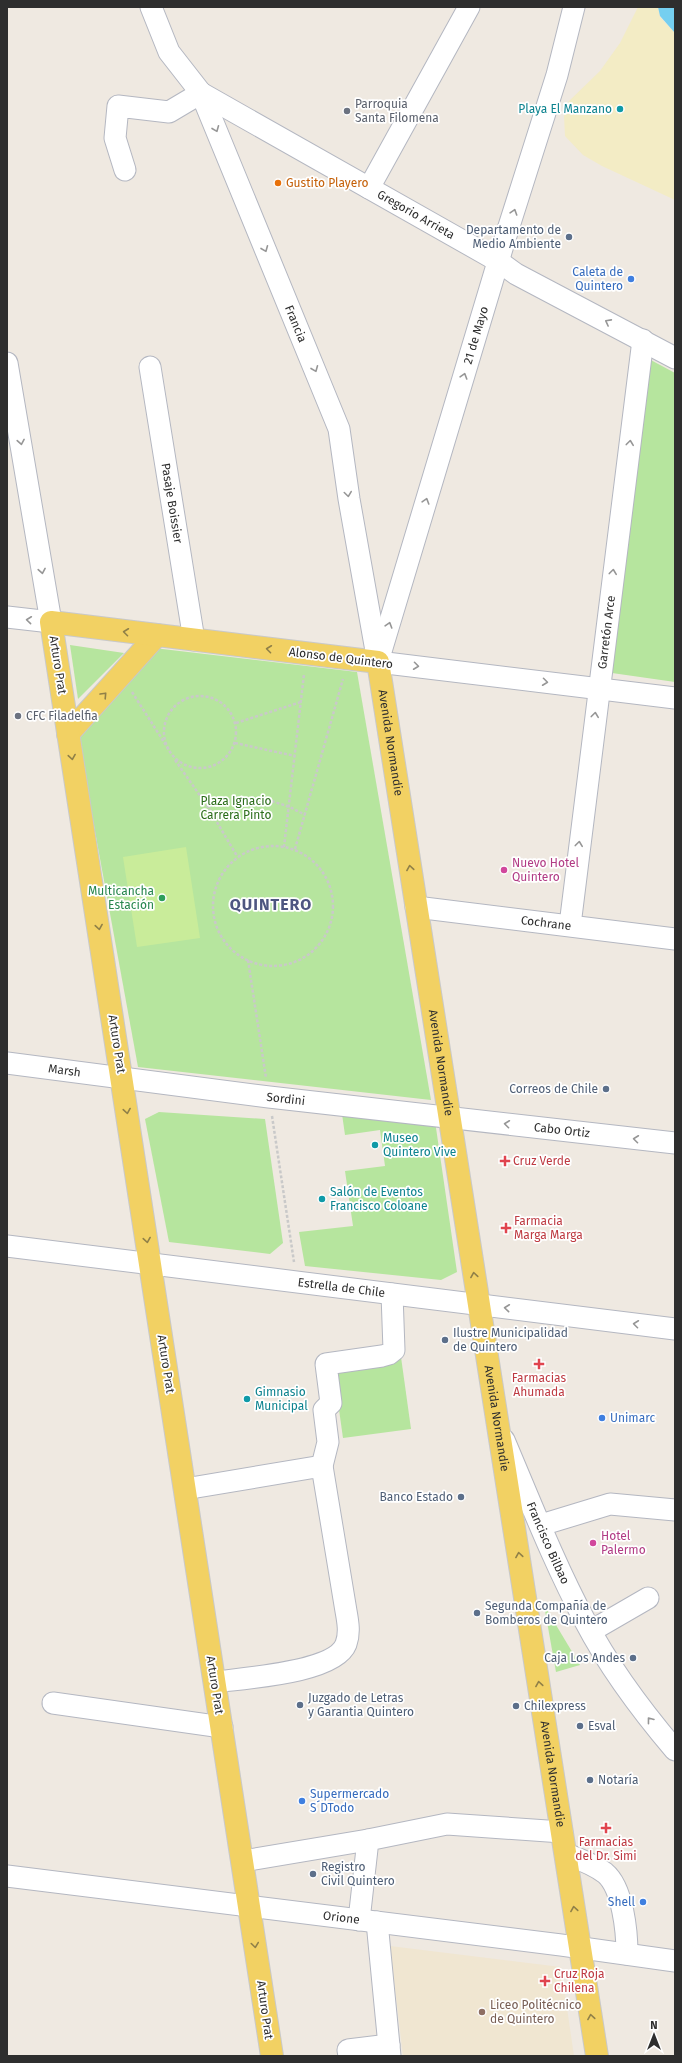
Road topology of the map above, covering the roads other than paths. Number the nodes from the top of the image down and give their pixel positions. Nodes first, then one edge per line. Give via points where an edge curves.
1 (151, 7) edge
2 (469, 7) edge
3 (574, 7) edge
4 (201, 93) junction
5 (125, 170) dead end
6 (369, 188) junction
7 (498, 261) junction
8 (643, 340) junction
9 (675, 358) edge
10 (7, 363) edge
11 (150, 367) dead end
12 (11, 414) edge
13 (7, 617) edge
14 (51, 622) junction
15 (157, 635) junction
16 (194, 640) junction
17 (378, 662) junction
18 (598, 688) junction
19 (675, 698) edge
20 (68, 734) junction
21 (416, 907) junction
22 (570, 925) junction
23 (675, 939) edge
24 (7, 1063) edge
25 (122, 1077) junction
26 (450, 1117) junction
27 (675, 1143) edge
28 (7, 1246) edge
29 (150, 1263) junction
30 (392, 1294) junction
31 (479, 1306) junction
32 (675, 1329) edge
33 (499, 1428) junction
34 (322, 1466) junction
35 (185, 1489) junction
36 (675, 1510) edge
37 (541, 1526) junction
38 (648, 1598) dead end
39 (591, 1631) junction
40 (215, 1682) junction
41 (53, 1702) dead end
42 (222, 1726) junction
43 (675, 1750) edge
44 (562, 1832) junction
45 (368, 1840) junction
46 (566, 1854) junction
47 (243, 1861) junction
48 (7, 1876) edge
49 (250, 1906) junction
50 (368, 1921) junction
51 (580, 1947) junction
52 (627, 1954) junction
53 (675, 1961) edge
54 (390, 2050) edge
55 (272, 2056) edge
56 (349, 2056) edge
57 (597, 2056) edge

1 - 4 street, Francia via 169,52
2 - 6 street
7 -> 3 street, 21 de Mayo via 557,75
4 - 5 street via 168,112 118,106 115,138
4 - 6 street, Gregorio Arrieta
4 -> 17 street, Francia via 339,429
6 - 7 street, Gregorio Arrieta
8 -> 7 street, Gregorio Arrieta via 516,274
17 -> 7 street, 21 de Mayo
8 - 9 street, Gregorio Arrieta
18 -> 8 street, Garretón Arce
10 - 12 street, Arturo Prat
11 - 16 street, Pasaje Boissier
12 -> 14 street, Arturo Prat
14 -> 13 street, Alonso de Quintero
15 -> 14 main road, Alonso de Quintero
14 - 20 main road, Arturo Prat
15 - 16 main road, Alonso de Quintero
20 -> 15 main road via 122,677
17 -> 16 main road, Alonso de Quintero
17 -> 18 street, Alonso de Quintero
21 -> 17 main road, Avenida Normandie
18 - 19 street, Alonso de Quintero
22 -> 18 street, Garretón Arce
20 -> 25 main road, Arturo Prat
21 - 22 street, Cochrane
21 - 26 main road, Avenida Normandie
22 - 23 street, Cochrane
24 - 25 street, Marsh
25 - 26 street, Sordini via 269,1097
25 -> 29 main road, Arturo Prat
27 -> 26 street, Cabo Ortiz
31 -> 26 main road, Avenida Normandie
28 - 29 street, Estrella de Chile
29 - 30 street, Estrella de Chile
29 - 35 main road, Arturo Prat
30 - 31 street, Estrella de Chile
30 - 34 street via 394,1350 382,1356 326,1364 330,1403 324,1410 328,1442
32 -> 31 street, Estrella de Chile
31 - 33 main road, Avenida Normandie
33 - 37 street, Francisco Bilbao
44 -> 33 main road, Avenida Normandie
34 - 35 street
34 - 40 street via 349,1631 346,1645 338,1655 303,1669
35 - 40 main road, Arturo Prat
36 - 37 street via 610,1504
37 - 39 street, Francisco Bilbao via 569,1590
38 - 39 street
43 -> 39 street, Francisco Bilbao via 639,1706
40 - 42 main road, Arturo Prat
41 - 42 street, Arturo Prat
42 - 47 main road, Arturo Prat
44 - 45 street via 447,1824
44 - 46 main road, Avenida Normandie
45 - 47 street
45 - 50 street
51 -> 46 main road, Avenida Normandie
46 - 52 street via 589,1863 606,1874 623,1909
47 - 49 main road, Arturo Prat
48 - 49 street, Orione
49 - 50 street, Orione
49 -> 55 main road, Arturo Prat
50 - 51 street, Orione
50 - 54 street
51 - 52 street, Orione
57 -> 51 main road, Avenida Normandie
52 - 53 street, Orione
54 - 56 street via 348,2050

